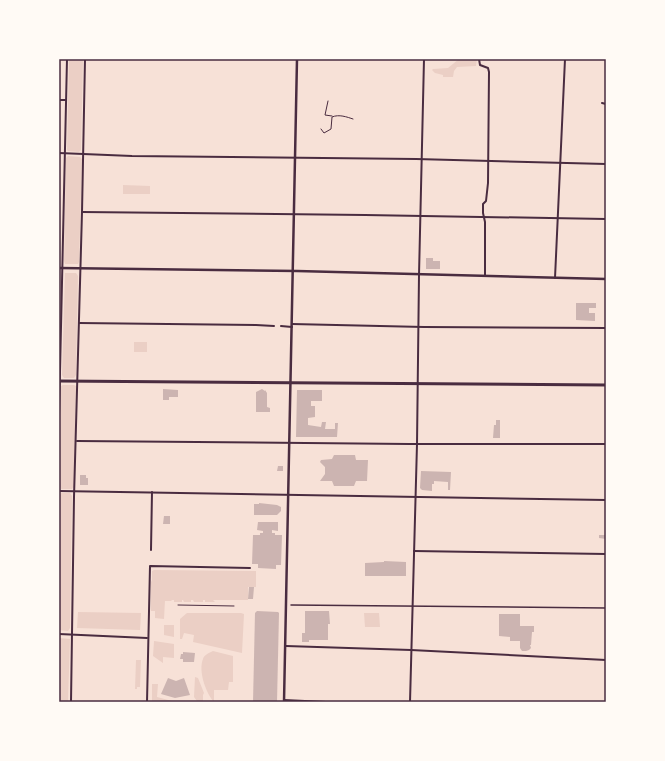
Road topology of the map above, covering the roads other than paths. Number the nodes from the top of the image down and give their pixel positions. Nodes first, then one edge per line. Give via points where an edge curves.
1 (68, 59) edge
2 (85, 59) edge
3 (297, 59) edge
4 (424, 59) edge
5 (479, 59) edge
6 (565, 59) edge
7 (59, 100) edge
8 (66, 100) junction
9 (602, 103) dead end
10 (606, 104) edge
11 (59, 153) edge
12 (65, 154) junction
13 (83, 154) junction
14 (295, 157) junction
15 (422, 159) junction
16 (488, 161) junction
17 (560, 163) junction
18 (606, 164) edge
19 (82, 212) junction
20 (294, 214) junction
21 (421, 216) junction
22 (484, 218) junction
23 (558, 218) junction
24 (606, 219) edge
25 (61, 268) edge
26 (81, 269) junction
27 (293, 271) junction
28 (419, 275) junction
29 (485, 277) junction
30 (555, 278) junction
31 (606, 279) edge
32 (79, 322) junction
33 (292, 325) junction
34 (274, 326) dead end
35 (281, 326) dead end
36 (418, 327) junction
37 (606, 328) edge
38 (59, 381) edge
39 (78, 381) junction
40 (291, 383) junction
41 (418, 384) junction
42 (606, 385) edge
43 (59, 416) edge
44 (77, 441) junction
45 (290, 443) junction
46 (417, 444) junction
47 (606, 444) edge
48 (59, 491) edge
49 (75, 491) junction
50 (152, 492) junction
51 (288, 495) junction
52 (415, 497) junction
53 (606, 500) edge
54 (151, 550) dead end
55 (414, 551) junction
56 (606, 554) edge
57 (250, 568) dead end
58 (291, 605) dead end
59 (412, 606) junction
60 (606, 608) edge
61 (59, 634) edge
62 (72, 635) junction
63 (147, 638) junction
64 (285, 646) junction
65 (411, 650) junction
66 (606, 660) edge
67 (284, 701) edge
68 (71, 702) edge
69 (146, 702) edge
70 (326, 702) edge
71 (410, 702) edge

1 - 8 street
2 - 13 street
3 - 14 street
4 - 15 street
5 - 16 street via 480,65 488,68
6 - 17 street
7 - 8 street
8 - 12 street
9 - 10 street
11 - 12 street
12 - 13 street
12 - 25 street
13 - 14 street
13 - 19 street
14 - 15 street
14 - 20 street
15 - 16 street
15 - 21 street
16 - 17 street
16 - 22 street
17 - 18 street
17 - 23 street
19 - 20 street
19 - 26 street
20 - 21 street
20 - 27 street
21 - 22 street
21 - 28 street
22 - 23 street
22 - 29 street
23 - 24 street
23 - 30 street
25 - 26 street
25 - 38 street
26 - 27 street
26 - 32 street
27 - 28 street
27 - 33 street
28 - 29 street
28 - 36 street
29 - 30 street
30 - 31 street
32 - 34 street
32 - 39 street
33 - 35 street
33 - 36 street
33 - 40 street
36 - 37 street
36 - 41 street
38 - 39 main road
38 - 43 street
39 - 40 main road
39 - 44 street
40 - 41 main road
40 - 45 street
41 - 42 main road
41 - 46 street
44 - 45 street
44 - 49 street
45 - 46 street
45 - 51 street
46 - 47 street
46 - 52 street
48 - 49 street
49 - 50 street
49 - 62 street
50 - 51 street
50 - 54 street
51 - 52 street
51 - 64 street
52 - 53 street
52 - 55 street
55 - 56 street
55 - 59 street
57 - 63 street via 150,566
58 - 59 street
59 - 60 street
59 - 65 street
61 - 62 street
62 - 63 street
62 - 68 street
63 - 69 street
64 - 65 street
64 - 67 street
65 - 66 street
65 - 71 street
67 - 70 street

